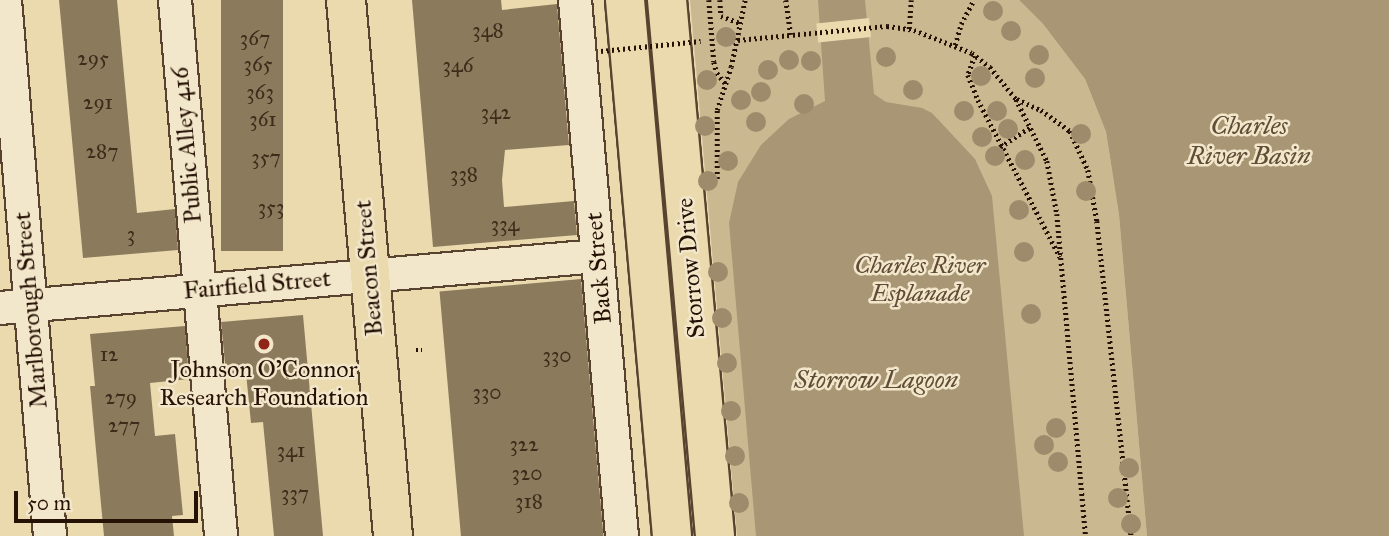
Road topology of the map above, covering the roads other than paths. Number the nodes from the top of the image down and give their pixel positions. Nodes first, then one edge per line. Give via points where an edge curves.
1 (5, 0) edge
2 (175, 0) edge
3 (346, 0) edge
4 (575, 0) edge
5 (625, 0) edge
6 (667, 0) edge
7 (598, 256) junction
8 (370, 276) junction
9 (200, 290) junction
10 (15, 307) edge
11 (50, 536) edge
12 (221, 536) edge
13 (393, 536) edge
14 (622, 536) edge
15 (672, 536) edge
16 (715, 536) edge

1 - 10 street, Marlborough Street
2 - 9 street, Public Alley 416
3 - 8 main road, Beacon Street
4 - 7 street, Back Street
5 - 15 main road, Storrow Drive
6 - 16 main road, Storrow Drive
7 - 8 street, Fairfield Street
7 - 14 street, Back Street
8 - 9 street, Fairfield Street
8 - 13 main road, Beacon Street
9 - 10 street, Fairfield Street
9 - 12 street, Public Alley 416
10 - 11 street, Marlborough Street

